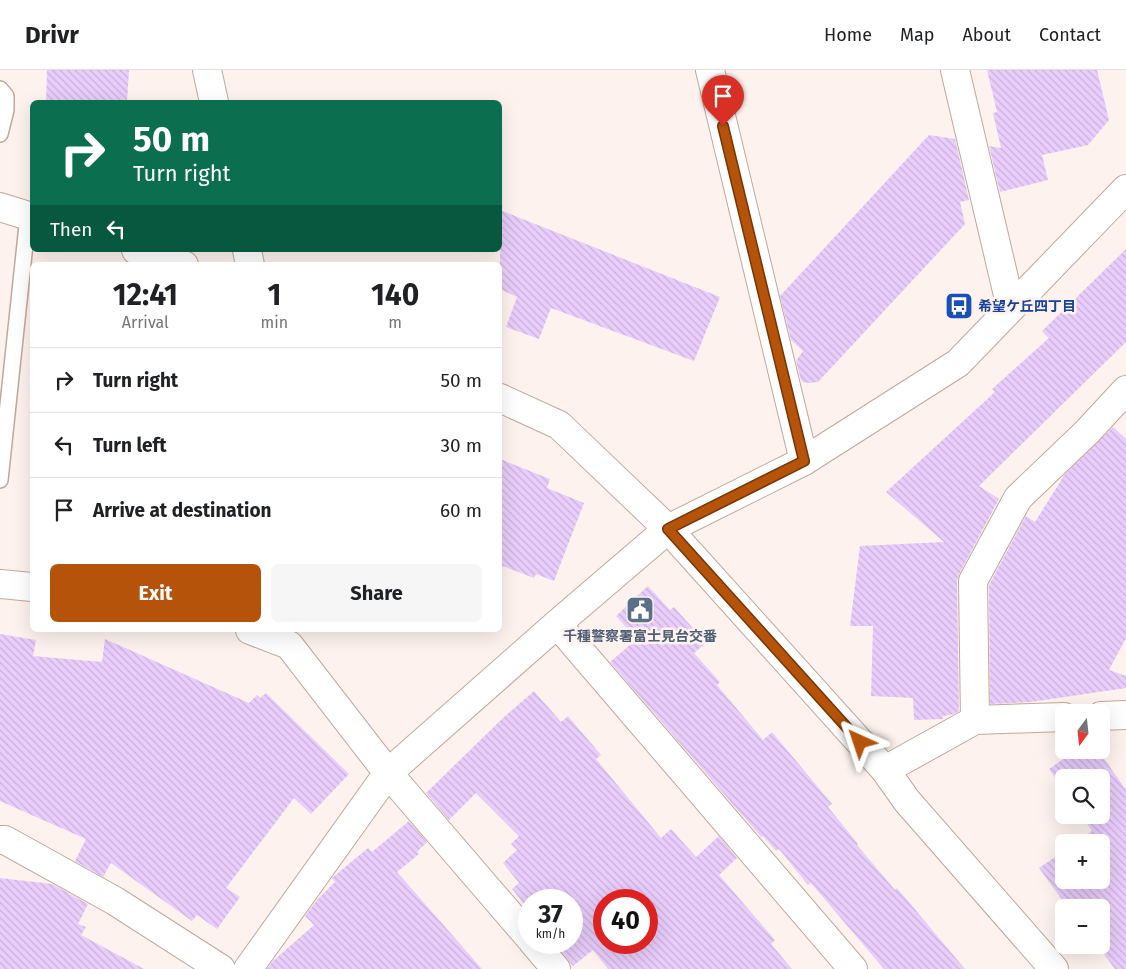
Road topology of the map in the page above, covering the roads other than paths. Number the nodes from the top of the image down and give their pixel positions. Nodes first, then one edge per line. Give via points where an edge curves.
1 (207, 70) edge
2 (710, 70) edge
3 (955, 70) edge
4 (0, 89) edge
5 (214, 100) edge
6 (0, 134) edge
7 (1126, 189) edge
8 (0, 207) edge
9 (30, 217) edge
10 (142, 252) edge
11 (174, 262) edge
12 (1011, 308) junction
13 (1126, 390) edge
14 (502, 399) edge
15 (804, 461) junction
16 (0, 480) edge
17 (668, 529) junction
18 (0, 584) edge
19 (30, 587) edge
20 (557, 624) junction
21 (255, 632) edge
22 (1126, 715) edge
23 (1110, 716) edge
24 (1055, 717) edge
25 (975, 720) junction
26 (885, 770) junction
27 (388, 773) junction
28 (0, 840) edge
29 (518, 924) edge
30 (543, 954) edge
31 (221, 969) edge
32 (248, 969) edge
33 (556, 969) edge
34 (853, 969) edge
35 (1054, 969) edge

1 - 5 street
2 - 15 street
3 - 12 street
4 - 6 lane via 6,96
7 - 12 street
8 - 9 street
9 - 16 lane
10 - 11 street
12 - 15 street via 958,364
13 - 25 street via 1018,498 974,581
14 - 17 street via 559,425
15 - 17 street
17 - 20 street
17 - 26 street
18 - 19 street
20 - 27 street
20 - 34 street
21 - 27 street via 289,645
22 - 23 street
24 - 25 street
25 - 26 street
26 - 35 street via 907,801
27 - 29 street
27 - 32 street
28 - 31 street via 115,901
30 - 33 street

